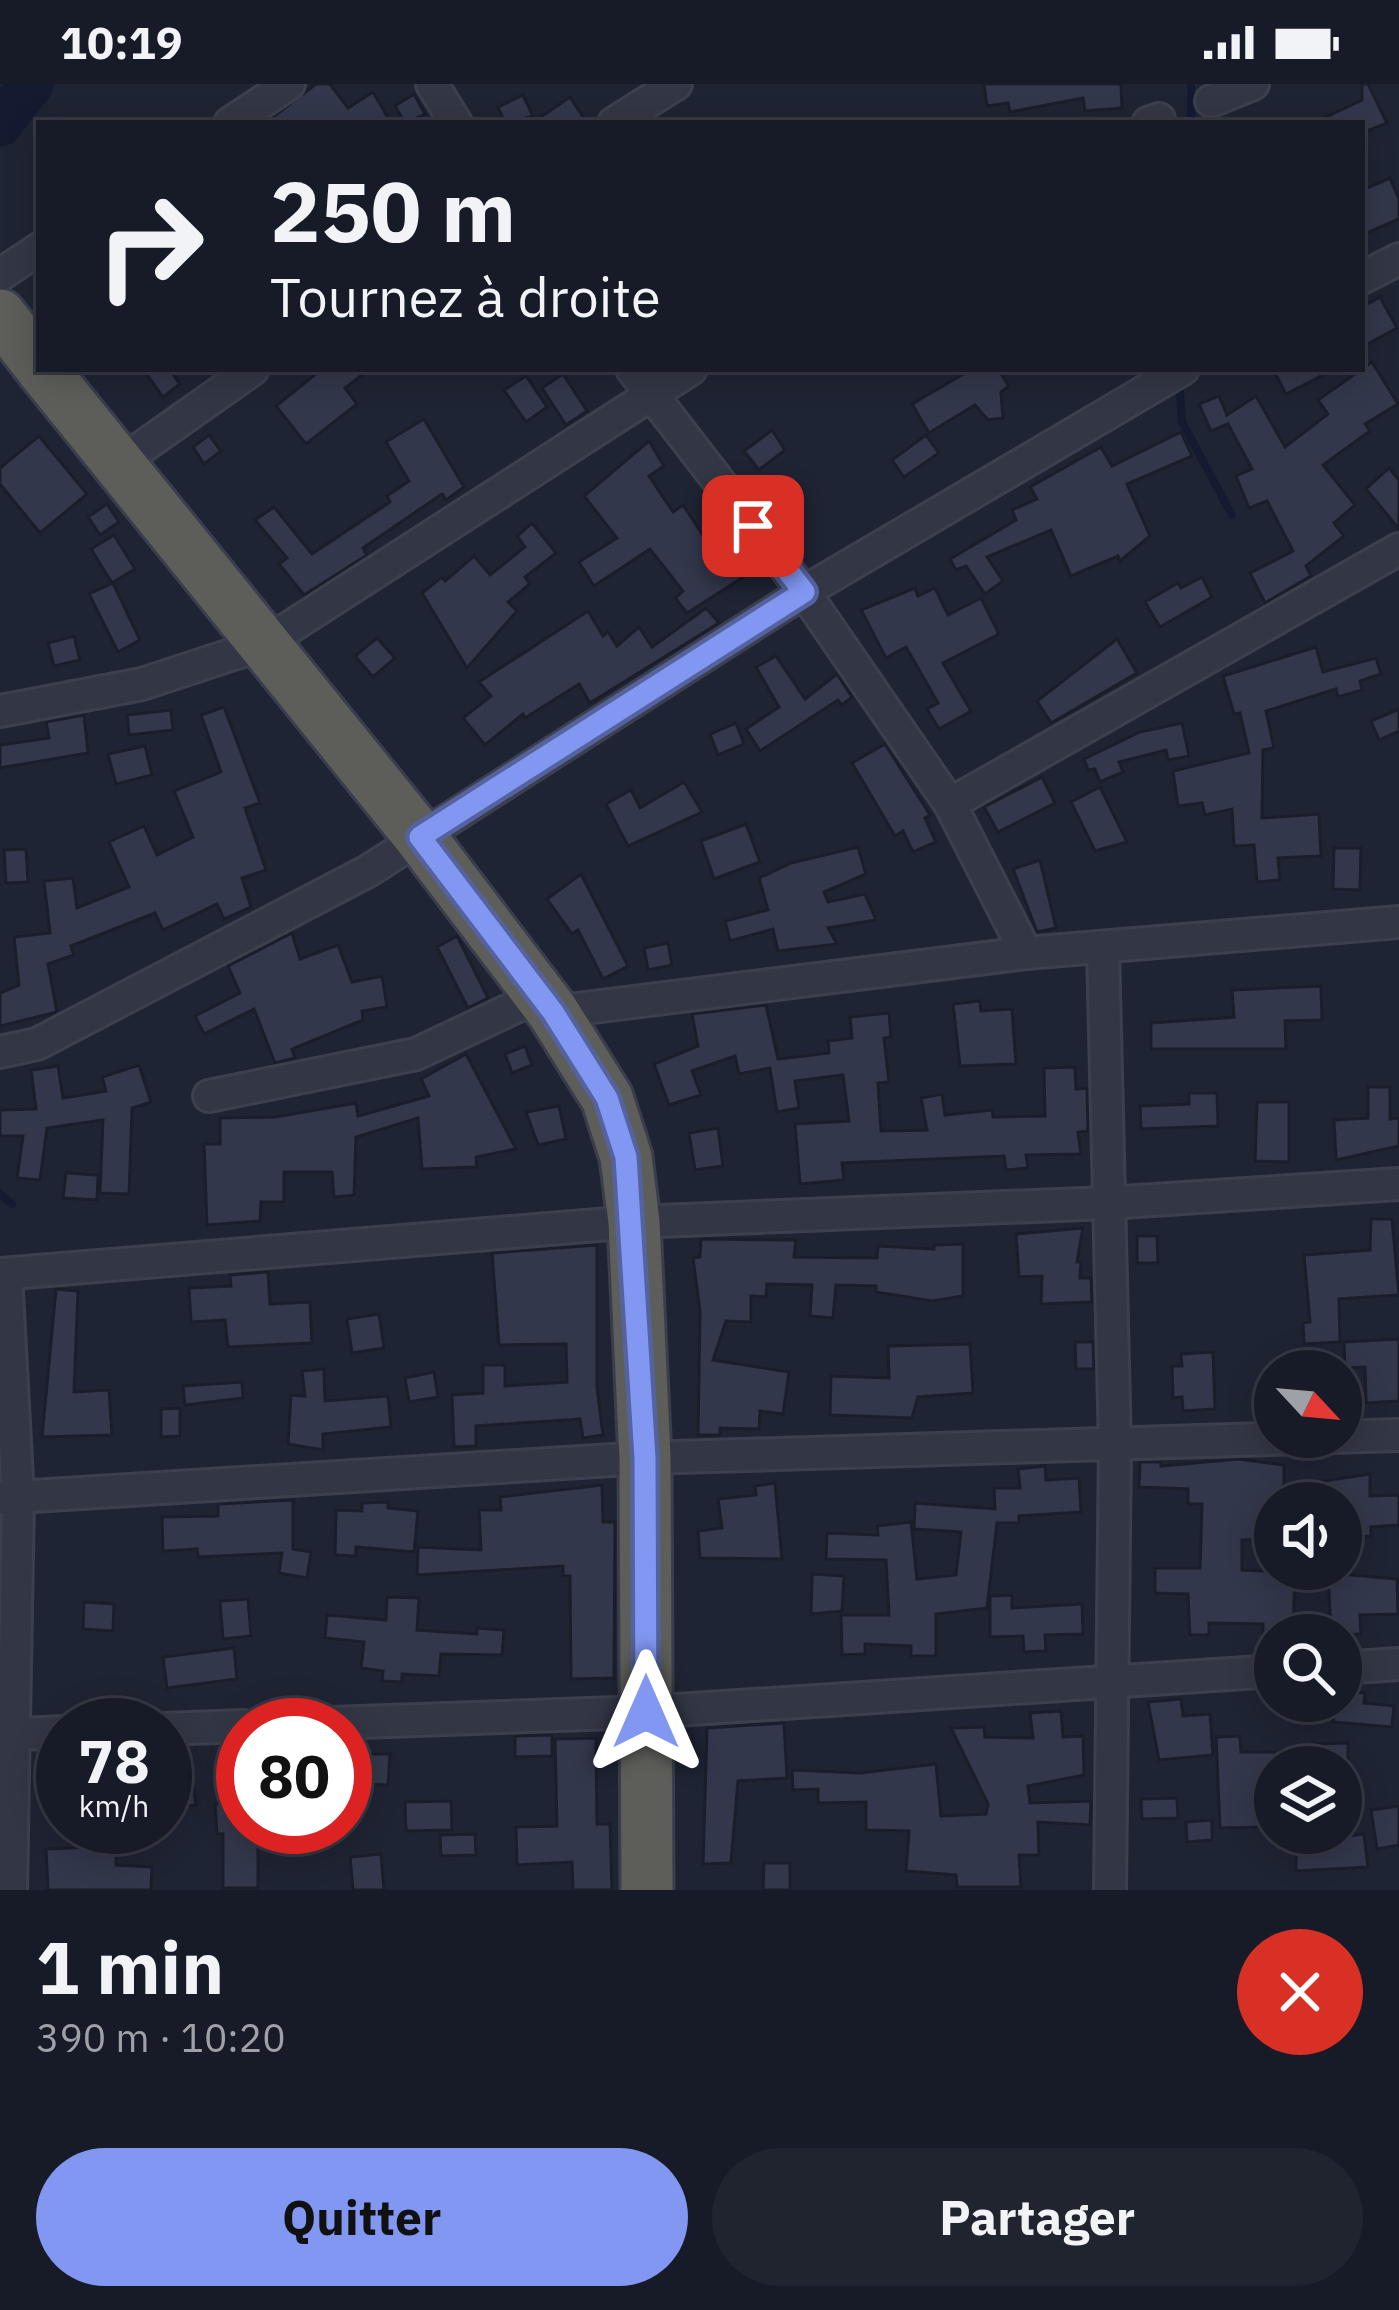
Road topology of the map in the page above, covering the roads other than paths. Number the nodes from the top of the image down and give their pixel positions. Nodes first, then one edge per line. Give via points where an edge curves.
1 (290, 84) edge
2 (432, 84) edge
3 (676, 84) edge
4 (1253, 84) edge
5 (1211, 101) dead end
6 (235, 120) edge
7 (454, 120) edge
8 (619, 120) edge
9 (36, 251) edge
10 (1399, 260) edge
11 (0, 275) edge
12 (1365, 277) edge
13 (0, 315) edge
14 (36, 362) edge
15 (44, 372) edge
16 (249, 372) edge
17 (678, 372) edge
18 (1178, 372) edge
19 (641, 381) edge
20 (118, 465) junction
21 (1399, 549) edge
22 (804, 592) junction
23 (264, 644) junction
24 (0, 711) edge
25 (950, 804) junction
26 (420, 837) junction
27 (1399, 922) edge
28 (1103, 949) junction
29 (1025, 952) junction
30 (547, 1004) junction
31 (0, 1052) edge
32 (208, 1096) dead end
33 (1399, 1184) edge
34 (1107, 1203) junction
35 (634, 1222) junction
36 (3, 1274) edge
37 (1399, 1436) edge
38 (1115, 1446) junction
39 (645, 1458) junction
40 (9, 1498) edge
41 (1399, 1664) edge
42 (1362, 1667) edge
43 (1254, 1673) edge
44 (1111, 1681) junction
45 (646, 1712) junction
46 (372, 1722) edge
47 (8, 1734) edge
48 (11, 1890) edge
49 (646, 1890) edge
50 (1110, 1890) edge

1 - 6 street
2 - 7 street
3 - 8 street
4 - 5 street
9 - 11 street
10 - 12 street
13 - 14 highway
15 - 20 highway
16 - 20 street
17 - 19 street
18 - 22 street
19 - 22 street
19 - 23 street
20 - 23 highway
21 - 25 street
22 - 25 street
22 - 26 street
23 - 24 street via 142,684
23 - 26 highway
25 - 29 street
26 - 30 highway
26 - 31 street via 38,1044
27 - 28 street
28 - 29 street
28 - 34 street
29 - 30 street
30 - 32 street via 416,1054
30 - 35 highway via 607,1098 626,1157
33 - 34 street
34 - 35 street
34 - 38 street
35 - 36 street
35 - 39 highway
36 - 40 street
37 - 38 street
38 - 39 street
38 - 44 street
39 - 40 street
39 - 45 highway
40 - 47 street
41 - 42 street
43 - 44 street
44 - 45 street
44 - 50 street
45 - 46 street
45 - 49 highway
47 - 48 street

